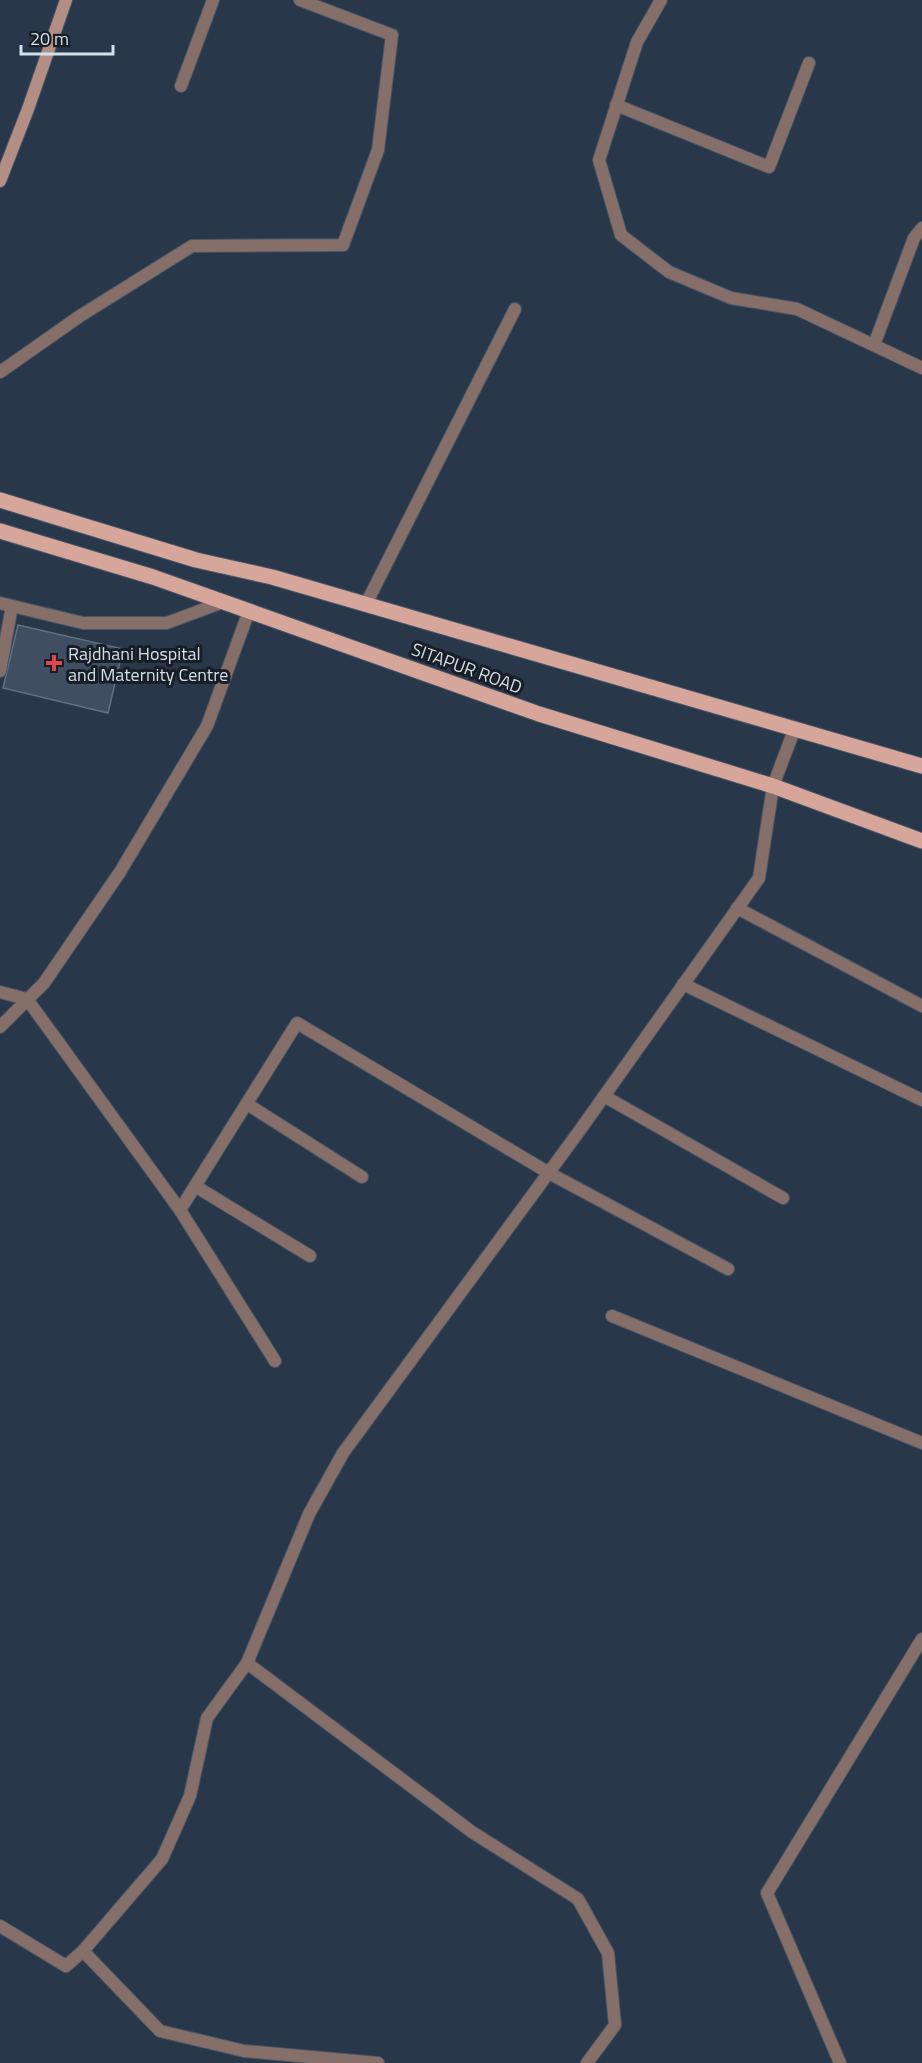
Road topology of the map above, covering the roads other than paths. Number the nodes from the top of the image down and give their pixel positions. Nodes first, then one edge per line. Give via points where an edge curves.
1 (66, 0) edge
2 (213, 0) edge
3 (300, 0) edge
4 (661, 0) edge
5 (809, 63) dead end
6 (181, 86) dead end
7 (616, 105) junction
8 (0, 181) edge
9 (922, 228) edge
10 (514, 309) dead end
11 (874, 345) junction
12 (922, 368) edge
13 (0, 372) edge
14 (0, 500) edge
15 (0, 531) edge
16 (223, 602) junction
17 (6, 604) edge
18 (366, 604) junction
19 (249, 611) junction
20 (0, 671) edge
21 (795, 728) junction
22 (922, 766) edge
23 (773, 786) junction
24 (922, 841) edge
25 (737, 908) junction
26 (683, 984) junction
27 (0, 992) edge
28 (27, 999) junction
29 (922, 1006) edge
30 (0, 1027) edge
31 (604, 1096) junction
32 (922, 1100) edge
33 (246, 1104) junction
34 (549, 1173) junction
35 (362, 1177) dead end
36 (195, 1186) junction
37 (783, 1198) dead end
38 (180, 1209) junction
39 (310, 1256) dead end
40 (729, 1269) dead end
41 (612, 1316) dead end
42 (275, 1361) dead end
43 (922, 1443) edge
44 (920, 1647) edge
45 (248, 1663) junction
46 (0, 1926) edge
47 (84, 1951) junction
48 (378, 2063) edge
49 (587, 2063) edge
50 (840, 2063) edge

1 - 8 main road
2 - 6 street
3 - 13 street via 392,35 378,150 343,244 192,246
4 - 7 street via 637,42
5 - 7 street via 769,167
7 - 11 street via 599,160 621,235 669,272 731,298 797,309
9 - 11 street via 914,238
10 - 18 street
11 - 12 street
14 - 18 main road, SITAPUR ROAD via 196,560
15 - 16 main road, SITAPUR ROAD
16 - 17 street via 167,623 83,623
16 - 19 main road, SITAPUR ROAD
17 - 20 street
18 - 21 main road, SITAPUR ROAD
19 - 23 main road, SITAPUR ROAD via 539,714
19 - 28 street via 207,726 120,872 44,983
21 - 22 main road, SITAPUR ROAD
21 - 23 street
23 - 24 main road, SITAPUR ROAD
23 - 25 street via 759,878
25 - 26 street
25 - 29 street
26 - 31 street
26 - 32 street
27 - 28 street
28 - 30 street
28 - 38 street
31 - 34 street
31 - 37 street
33 - 34 street via 297,1023
33 - 35 street
33 - 36 street
34 - 40 street
34 - 45 street via 343,1453 309,1514
36 - 38 street
36 - 39 street
38 - 42 street
41 - 43 street
44 - 50 street via 767,1893
45 - 47 street via 207,1718 190,1796 162,1858
45 - 49 street via 472,1832 578,1899 608,1953 615,2025
46 - 47 street via 66,1966
47 - 48 street via 160,2031 244,2051

